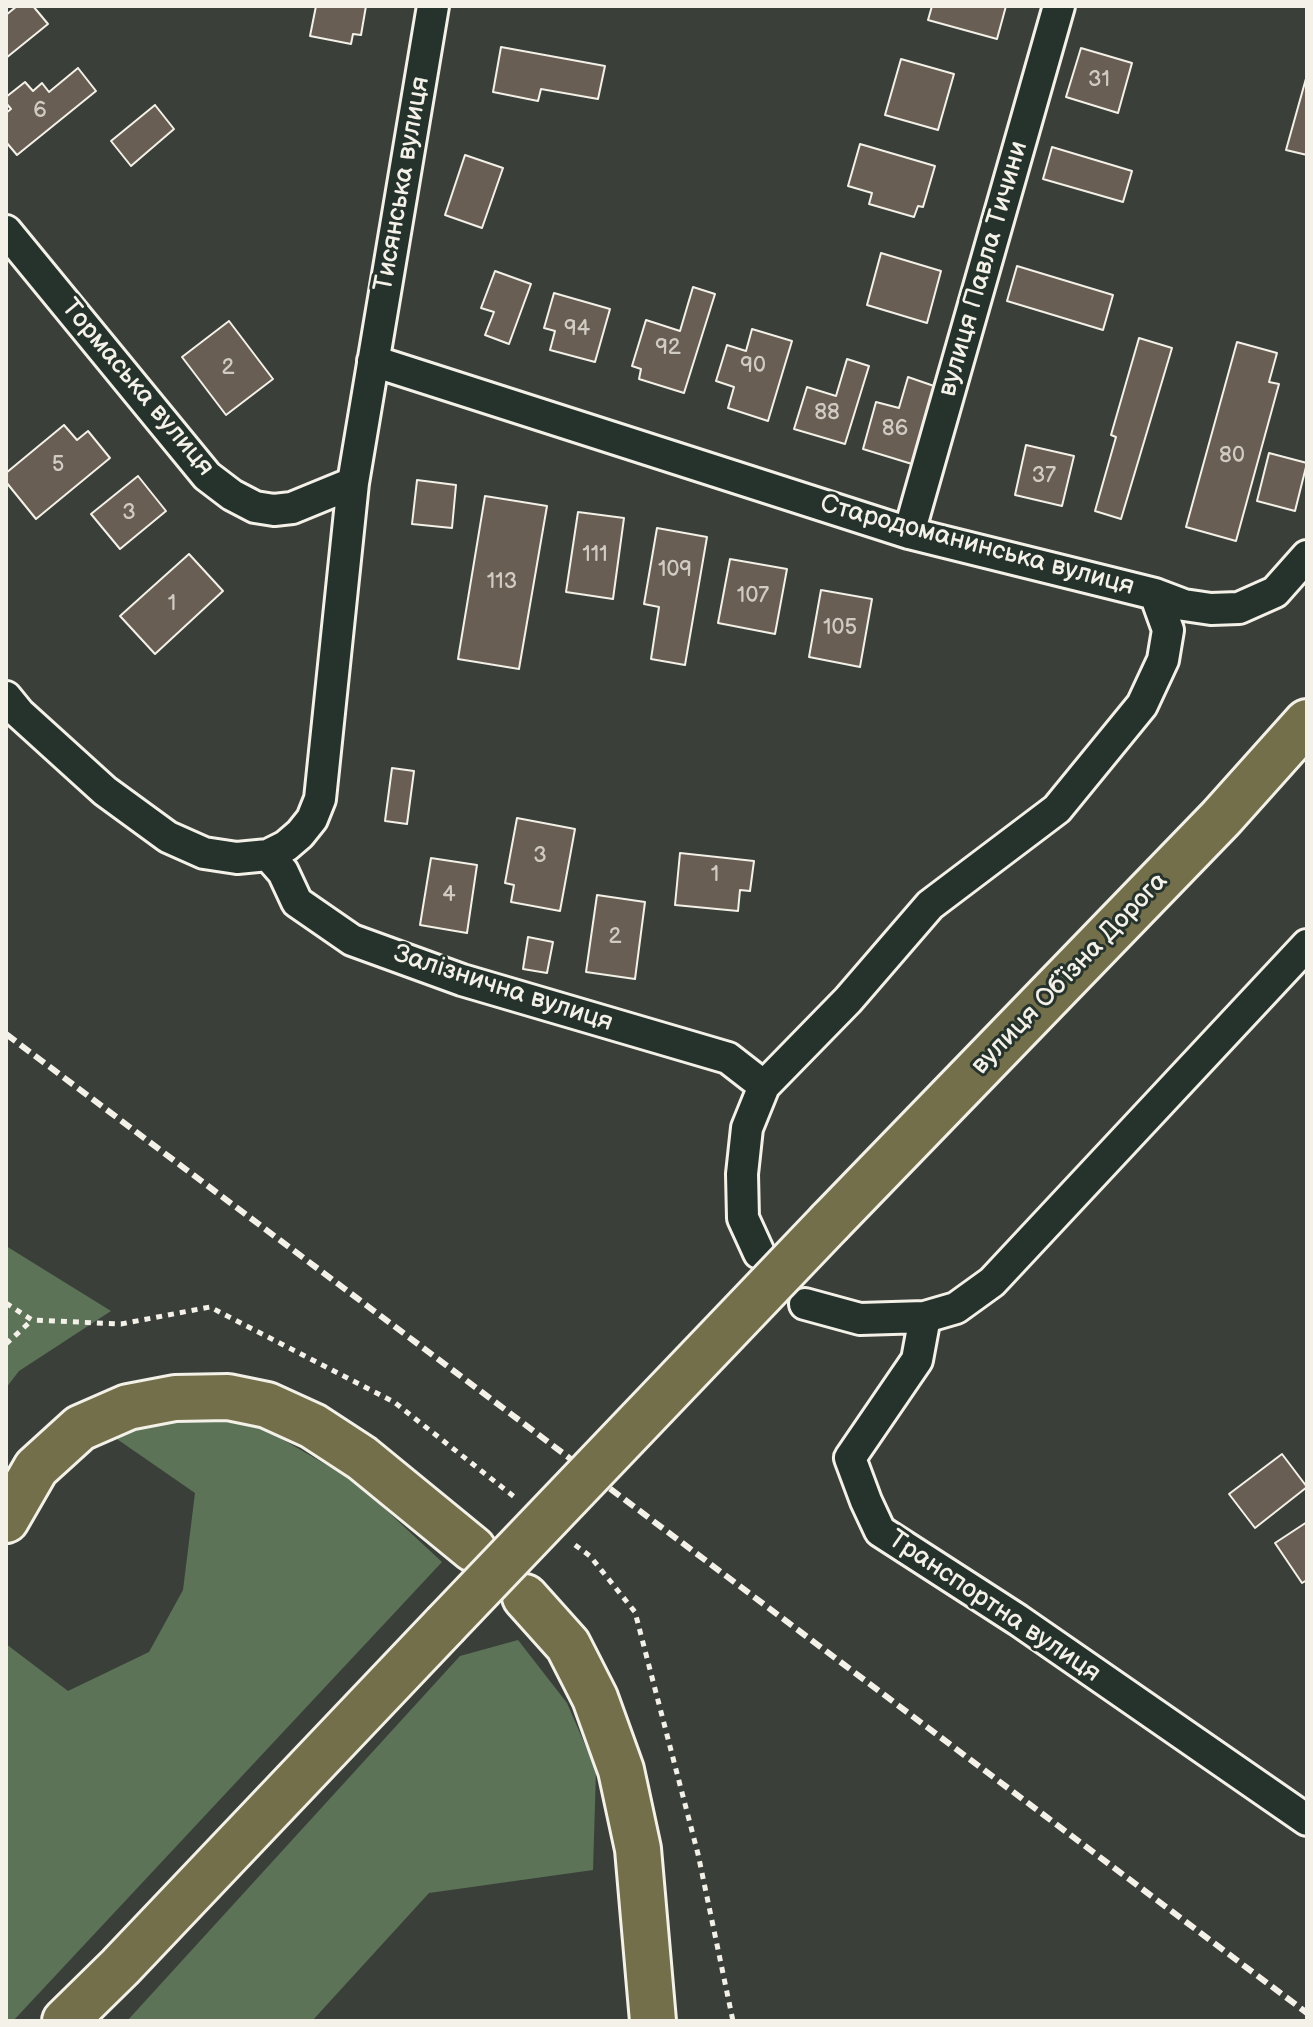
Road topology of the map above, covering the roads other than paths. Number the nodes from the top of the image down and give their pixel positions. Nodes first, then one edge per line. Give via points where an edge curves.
1 (433, 6) edge
2 (1059, 6) edge
3 (6, 231) edge
4 (373, 361) junction
5 (353, 483) junction
6 (909, 533) junction
7 (1307, 556) edge
8 (1155, 594) junction
9 (6, 697) edge
10 (1307, 722) edge
11 (268, 855) junction
12 (1307, 945) edge
13 (764, 1086) junction
14 (759, 1253) dead end
15 (805, 1304) dead end
16 (925, 1317) junction
17 (6, 1520) edge
18 (473, 1549) dead end
19 (525, 1597) dead end
20 (1307, 1820) edge
21 (120, 1967) junction
22 (65, 2021) edge
23 (92, 2021) edge
24 (653, 2021) edge

1 - 4 street, Тисянська вулиця
2 - 6 street, вулиця Павла Тичини
3 - 5 street, Тормаська вулиця via 207,476 232,495 274,510
4 - 5 street
4 - 6 street, Стародоманинська вулиця
5 - 11 street via 320,799 300,834
6 - 8 street, Стародоманинська вулиця
7 - 8 street via 1275,592 1239,608 1184,605
8 - 13 street, Стародоманинська вулиця via 1168,630 1163,660 1142,705 1057,809 930,905
9 - 11 street via 105,791 168,837 204,853
10 - 21 highway, вулиця Обʼїзна Дорога, bridge
11 - 13 street, Залізнична вулиця via 297,902 352,940 462,980 728,1058
12 - 16 street via 992,1282 956,1308
13 - 14 street, Стародоманинська вулиця via 747,1128 742,1174 743,1218
15 - 16 street via 860,1319
16 - 20 street, Транспортна вулиця via 917,1360 850,1458 880,1531
17 - 18 highway via 36,1468 80,1428 128,1407 175,1398 228,1397 267,1405 313,1426 362,1458
19 - 24 highway via 568,1645 595,1698 621,1770 638,1849
21 - 22 highway
21 - 23 highway

